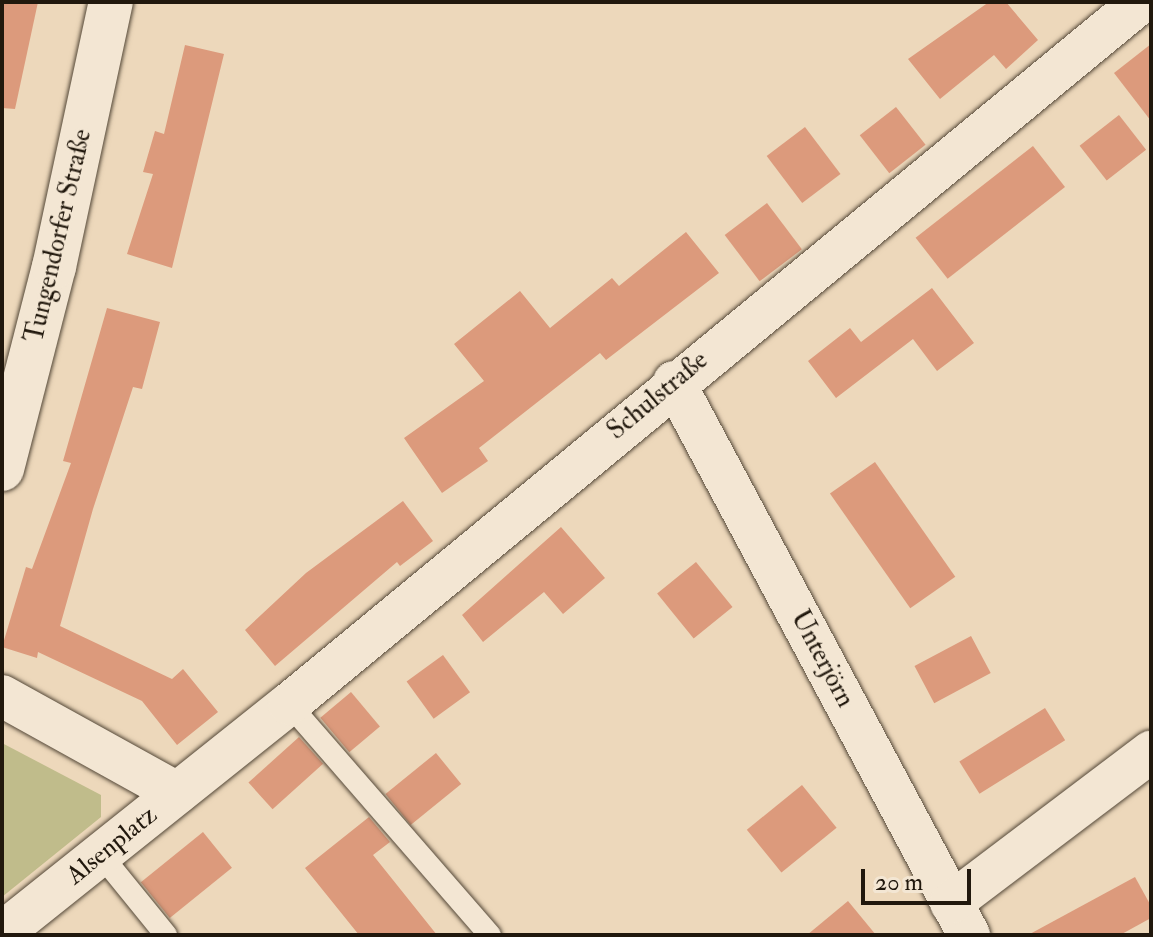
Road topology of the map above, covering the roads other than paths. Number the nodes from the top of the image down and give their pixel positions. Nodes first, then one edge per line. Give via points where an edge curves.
1 (111, 2) edge
2 (1141, 2) edge
3 (674, 382) junction
4 (2, 469) edge
5 (2, 696) edge
6 (289, 704) junction
7 (1151, 752) edge
8 (177, 793) junction
9 (101, 855) junction
10 (960, 919) edge
11 (18, 929) edge
12 (166, 935) edge
13 (490, 935) edge

1 - 4 main road, Tungendorfer Straße via 54,267
2 - 3 street, Schulstraße
3 - 6 street, Schulstraße
3 - 10 street, Unterjörn
5 - 8 street, Alsenplatz
6 - 8 street, Schulstraße
6 - 13 lane
7 - 10 street
8 - 9 street, Alsenplatz
9 - 11 street, Alsenplatz
9 - 12 lane

